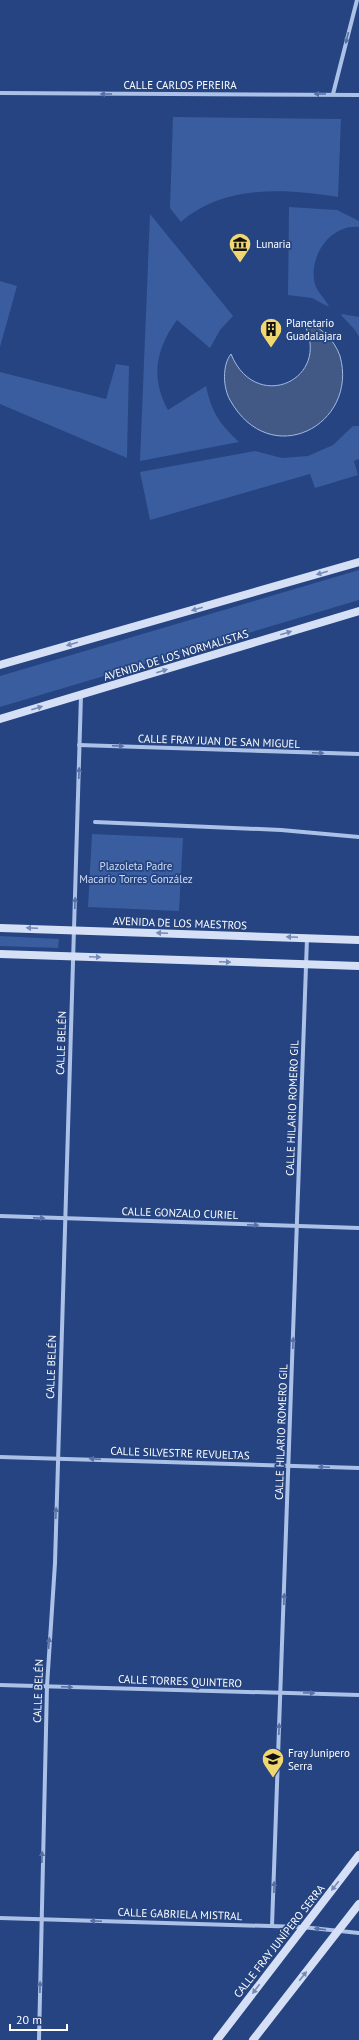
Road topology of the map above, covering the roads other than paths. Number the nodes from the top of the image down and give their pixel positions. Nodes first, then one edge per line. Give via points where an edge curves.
1 (357, 0) edge
2 (0, 93) edge
3 (333, 94) junction
4 (359, 95) edge
5 (359, 562) edge
6 (359, 611) edge
7 (0, 665) edge
8 (81, 695) junction
9 (0, 719) edge
10 (79, 745) junction
11 (359, 754) edge
12 (95, 822) dead end
13 (359, 837) edge
14 (0, 928) edge
15 (74, 930) junction
16 (307, 938) junction
17 (359, 940) edge
18 (0, 954) edge
19 (73, 956) junction
20 (306, 964) junction
21 (359, 966) edge
22 (0, 1216) edge
23 (65, 1218) junction
24 (296, 1226) junction
25 (359, 1228) edge
26 (0, 1456) edge
27 (58, 1458) junction
28 (288, 1465) junction
29 (359, 1468) edge
30 (0, 1685) edge
31 (47, 1686) junction
32 (280, 1693) junction
33 (359, 1695) edge
34 (359, 1855) edge
35 (359, 1904) edge
36 (0, 1918) edge
37 (41, 1919) junction
38 (272, 1926) junction
39 (302, 1927) junction
40 (337, 1931) junction
41 (359, 1933) edge
42 (39, 2040) edge
43 (217, 2040) edge
44 (253, 2040) edge

1 -> 3 street
3 -> 2 street, CALLE CARLOS PEREIRA
3 - 4 street, CALLE CARLOS PEREIRA
5 -> 7 street
8 -> 6 street, AVENIDA DE LOS NORMALISTAS
9 -> 8 street, AVENIDA DE LOS NORMALISTAS
8 - 10 street, CALLE BELÉN
10 -> 11 street, CALLE FRAY JUAN DE SAN MIGUEL
15 -> 10 street, CALLE BELÉN
12 - 13 street via 280,830
15 -> 14 street, AVENIDA DE LOS MAESTROS
16 -> 15 street, AVENIDA DE LOS MAESTROS
15 - 19 street, CALLE BELÉN
16 - 17 street, AVENIDA DE LOS MAESTROS
16 - 20 street, CALLE HILARIO ROMERO GIL
18 - 19 street
19 -> 20 street
19 - 23 street, CALLE BELÉN
20 - 21 street
20 - 24 street, CALLE HILARIO ROMERO GIL
22 -> 23 street, CALLE GONZALO CURIEL
23 -> 24 street, CALLE GONZALO CURIEL
23 - 27 street, CALLE BELÉN
24 - 25 street, CALLE GONZALO CURIEL
28 -> 24 street, CALLE HILARIO ROMERO GIL
26 - 27 street, CALLE SILVESTRE REVUELTAS
28 -> 27 street, CALLE SILVESTRE REVUELTAS
31 -> 27 street, CALLE BELÉN via 55,1563
29 -> 28 street, CALLE SILVESTRE REVUELTAS
32 -> 28 street, CALLE HILARIO ROMERO GIL
30 - 31 street, CALLE TORRES QUINTERO
31 -> 32 street, CALLE TORRES QUINTERO
37 -> 31 street, CALLE BELÉN
32 -> 33 street, CALLE TORRES QUINTERO
38 -> 32 street, CALLE HILARIO ROMERO GIL
34 -> 39 street, CALLE FRAY JUNÍPERO SERRA
35 - 40 street
36 - 37 street, CALLE GABRIELA MISTRAL
38 -> 37 street, CALLE GABRIELA MISTRAL
42 -> 37 street, CALLE BELÉN
38 - 39 street, CALLE GABRIELA MISTRAL
40 -> 39 street, CALLE GABRIELA MISTRAL
39 -> 43 street, CALLE FRAY JUNÍPERO SERRA
40 - 41 street, CALLE GABRIELA MISTRAL
44 -> 40 street

